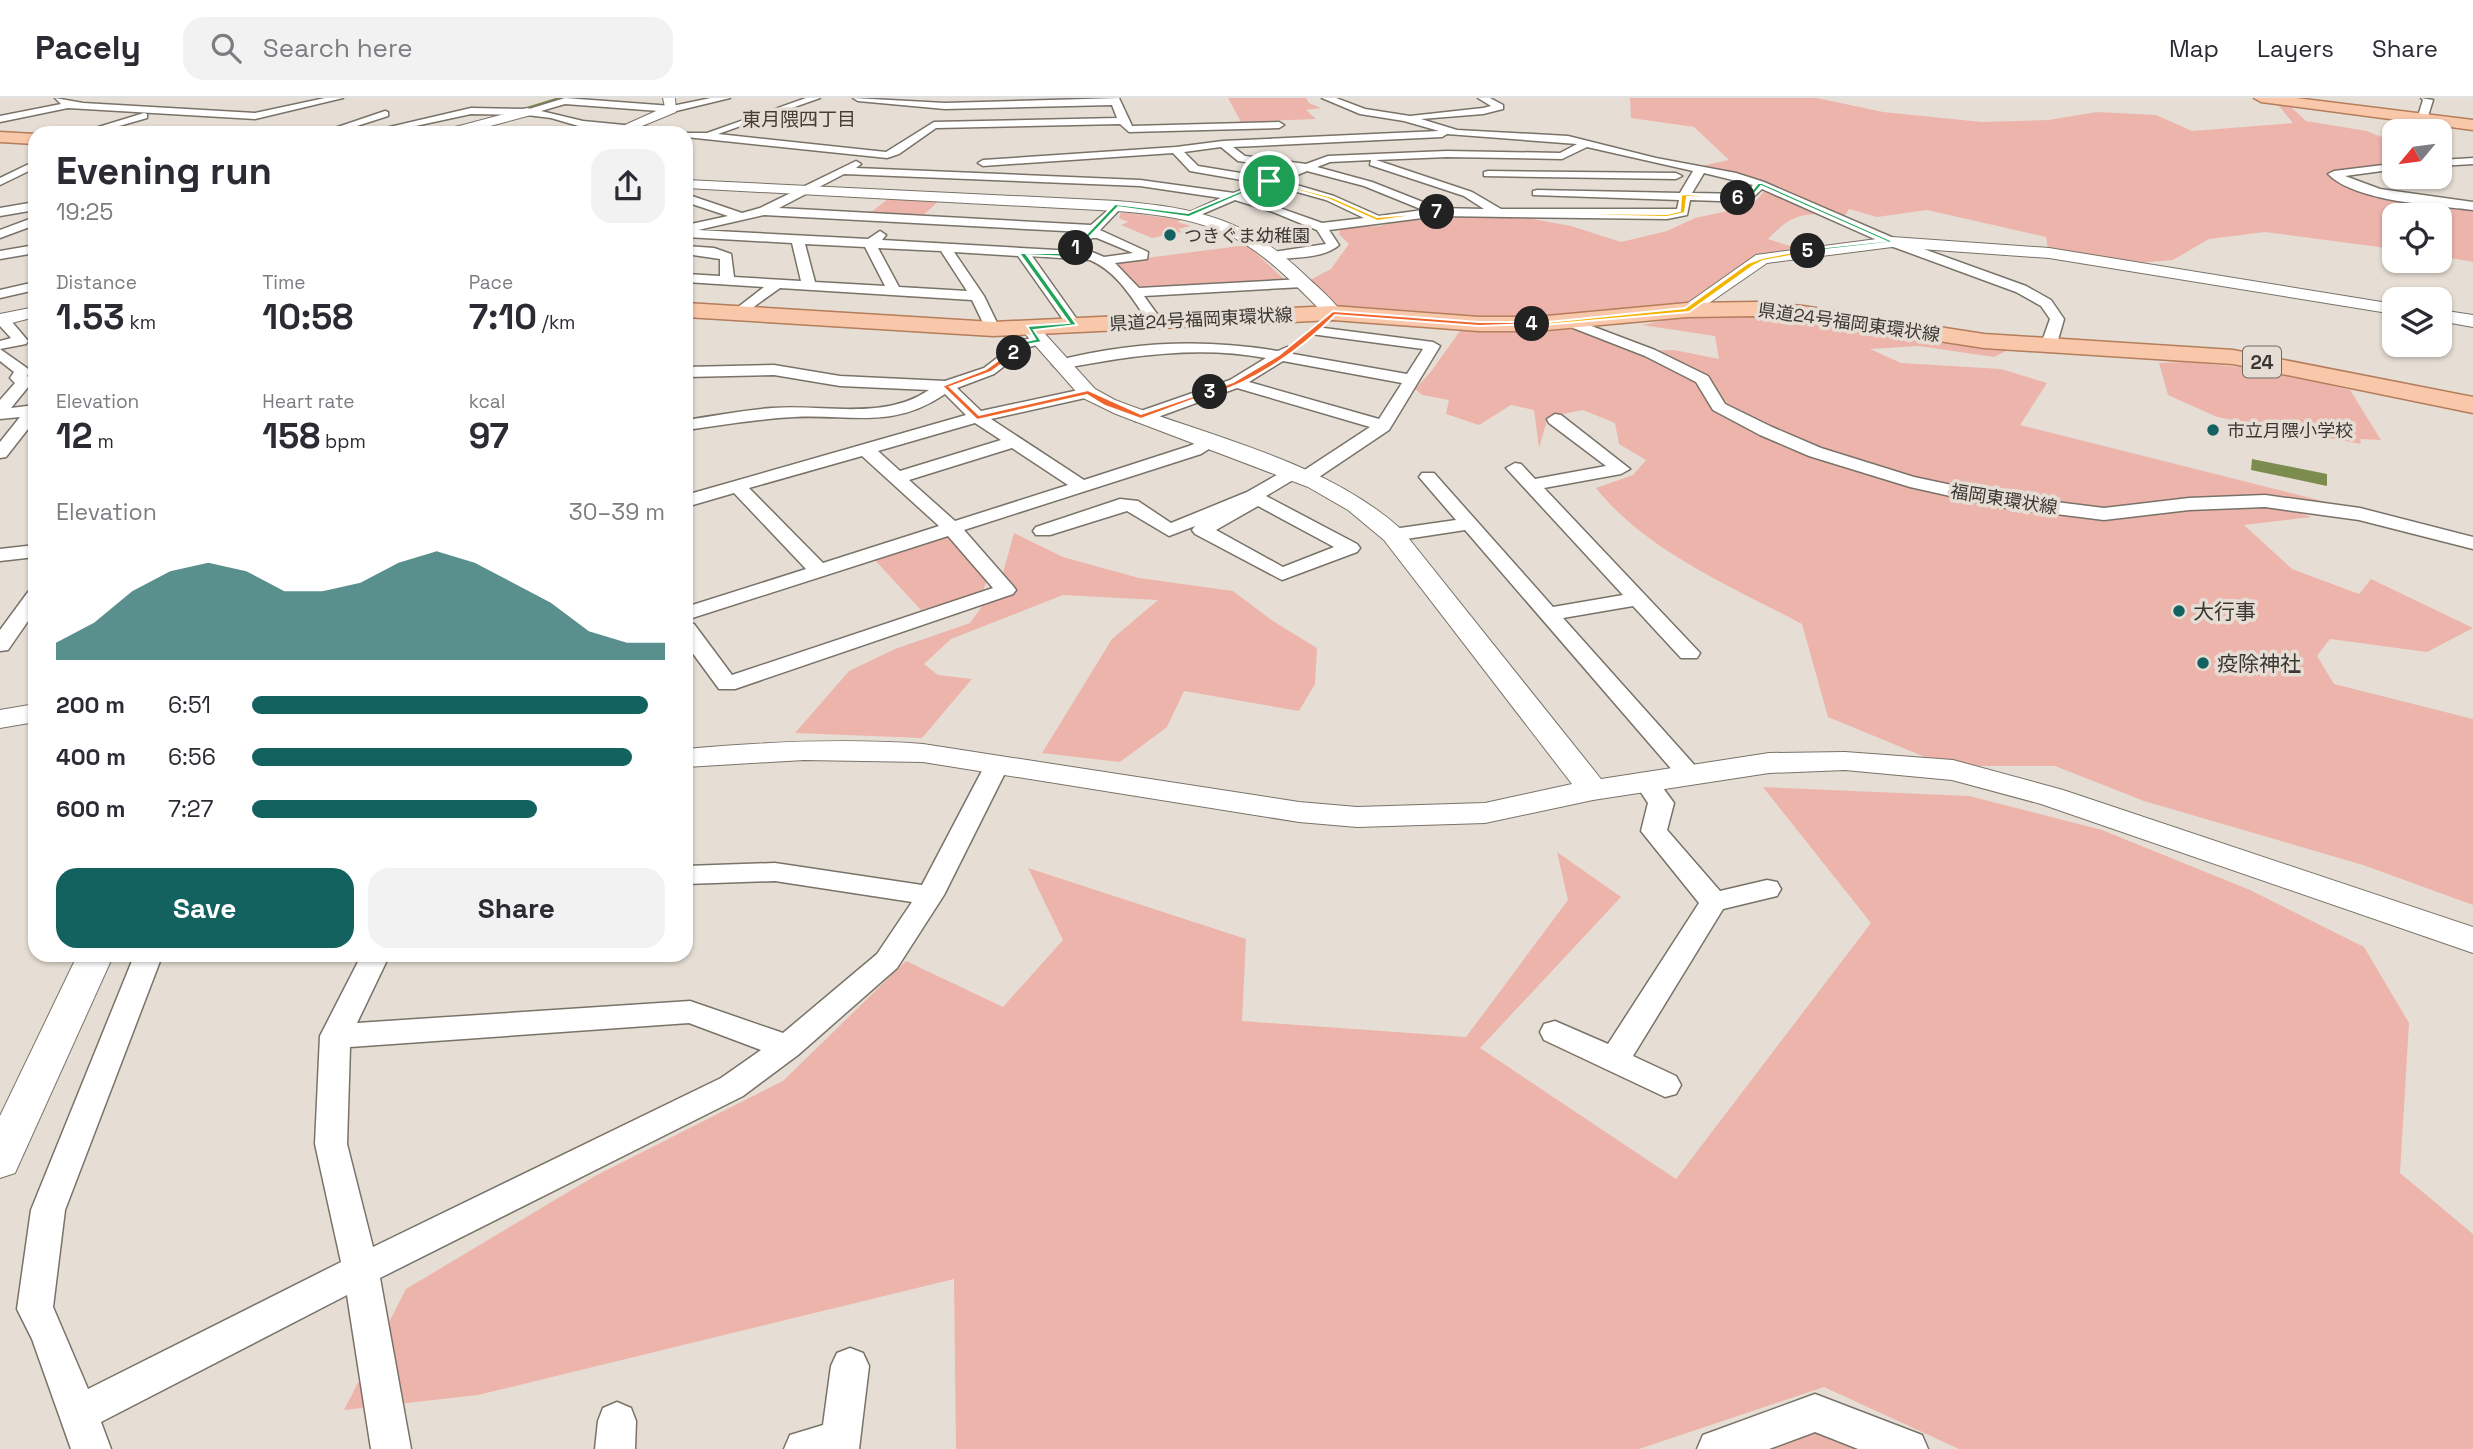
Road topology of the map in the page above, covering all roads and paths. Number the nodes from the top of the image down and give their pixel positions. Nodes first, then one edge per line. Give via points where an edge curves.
1 (104, 98) edge
2 (338, 98) edge
3 (630, 98) edge
4 (815, 98) edge
5 (858, 98) edge
6 (1327, 98) edge
7 (1483, 98) edge
8 (2261, 98) edge
9 (2281, 98) edge
10 (2426, 98) edge
11 (567, 99) edge
12 (1115, 100) edge
13 (1361, 100) edge
14 (64, 102) edge
15 (1340, 103) junction
16 (670, 104) edge
17 (727, 104) edge
18 (615, 107) junction
19 (402, 110) dead end
20 (164, 111) junction
21 (527, 112) junction
22 (763, 116) junction
23 (2423, 116) junction
24 (1399, 117) junction
25 (0, 119) edge
26 (1350, 122) dead end
27 (1295, 124) dead end
28 (2473, 124) edge
29 (1126, 125) junction
30 (109, 126) edge
31 (348, 126) edge
32 (401, 126) edge
33 (475, 126) edge
34 (593, 126) edge
35 (629, 126) edge
36 (1226, 126) junction
37 (1455, 133) junction
38 (693, 135) edge
39 (705, 136) junction
40 (0, 137) edge
41 (1398, 138) junction
42 (28, 139) edge
43 (1280, 142) junction
44 (1243, 143) junction
45 (1588, 143) junction
46 (1223, 144) junction
47 (1176, 150) junction
48 (1113, 154) junction
49 (1426, 154) junction
50 (1447, 154) junction
51 (876, 155) junction
52 (1562, 156) junction
53 (1053, 158) junction
54 (1345, 158) junction
55 (1574, 160) dead end
56 (2473, 161) edge
57 (2452, 162) edge
58 (1122, 164) dead end
59 (1586, 164) dead end
60 (1463, 166) dead end
61 (1304, 167) junction
62 (28, 168) edge
63 (1475, 170) dead end
64 (2382, 170) edge
65 (843, 171) junction
66 (1698, 173) junction
67 (1131, 174) dead end
68 (1488, 174) junction
69 (941, 175) junction
70 (1622, 175) junction
71 (1073, 180) junction
72 (1269, 181) junction
73 (0, 182) edge
74 (1140, 183) junction
75 (1760, 184) junction
76 (693, 188) edge
77 (803, 190) junction
78 (693, 191) edge
79 (1537, 193) junction
80 (885, 194) junction
81 (1684, 195) junction
82 (919, 196) junction
83 (1233, 196) junction
84 (947, 197) junction
85 (1050, 202) junction
86 (1117, 206) junction
87 (2473, 206) edge
88 (28, 207) edge
89 (764, 211) junction
90 (0, 212) edge
91 (1438, 212) junction
92 (1500, 213) junction
93 (1189, 215) junction
94 (1576, 215) junction
95 (740, 216) junction
96 (858, 216) junction
97 (896, 218) junction
98 (1377, 219) junction
99 (923, 220) junction
100 (28, 224) edge
101 (1321, 228) junction
102 (693, 230) edge
103 (693, 232) edge
104 (1091, 232) junction
105 (3, 234) edge
106 (798, 240) junction
107 (28, 242) edge
108 (1892, 242) junction
109 (870, 244) junction
110 (946, 248) junction
111 (693, 250) edge
112 (28, 253) edge
113 (1022, 253) junction
114 (0, 255) edge
115 (1070, 255) junction
116 (1272, 256) junction
117 (1106, 260) junction
118 (693, 279) edge
119 (727, 281) junction
120 (1303, 283) junction
121 (776, 284) junction
122 (809, 286) junction
123 (28, 288) edge
124 (894, 291) junction
125 (1135, 292) junction
126 (0, 294) edge
127 (977, 296) junction
128 (2382, 307) edge
129 (1686, 310) junction
130 (693, 311) edge
131 (28, 313) edge
132 (1333, 313) junction
133 (738, 314) junction
134 (2452, 318) edge
135 (1, 319) edge
136 (1155, 321) junction
137 (2473, 321) edge
138 (1573, 323) junction
139 (1074, 325) junction
140 (993, 329) junction
141 (1316, 331) junction
142 (1035, 334) junction
143 (0, 345) edge
144 (2048, 347) junction
145 (0, 354) edge
146 (1281, 356) junction
147 (1060, 364) junction
148 (693, 372) edge
149 (1412, 380) junction
150 (1236, 383) junction
151 (946, 386) junction
152 (1088, 393) junction
153 (2473, 405) edge
154 (28, 410) edge
155 (0, 412) edge
156 (28, 417) edge
157 (977, 417) junction
158 (1141, 417) junction
159 (1555, 419) dead end
160 (693, 424) edge
161 (1383, 426) junction
162 (1014, 442) junction
163 (1211, 442) junction
164 (864, 448) junction
165 (0, 453) edge
166 (1515, 468) dead end
167 (1301, 474) junction
168 (1428, 477) dead end
169 (897, 478) junction
170 (1532, 485) junction
171 (737, 486) junction
172 (1081, 486) junction
173 (1253, 496) junction
174 (693, 499) edge
175 (1469, 524) junction
176 (953, 528) junction
177 (1044, 531) dead end
178 (1393, 535) junction
179 (2473, 543) edge
180 (28, 552) edge
181 (0, 555) edge
182 (819, 571) junction
183 (1638, 599) junction
184 (28, 606) edge
185 (693, 612) edge
186 (1548, 614) junction
187 (693, 638) edge
188 (0, 645) edge
189 (1689, 653) dead end
190 (28, 714) edge
191 (0, 719) edge
192 (693, 757) edge
193 (997, 765) junction
194 (1689, 774) junction
195 (1646, 782) junction
196 (1593, 790) junction
197 (693, 875) edge
198 (1767, 889) dead end
199 (930, 895) junction
200 (1714, 902) junction
201 (2473, 940) edge
202 (92, 962) edge
203 (146, 962) edge
204 (372, 962) edge
205 (1555, 1032) dead end
206 (335, 1036) junction
207 (787, 1047) junction
208 (1614, 1060) junction
209 (1665, 1085) dead end
210 (0, 1160) edge
211 (361, 1270) junction
212 (850, 1366) dead end
213 (79, 1413) junction
214 (828, 1446) edge
215 (90, 1449) edge
216 (391, 1449) edge
217 (1717, 1449) edge
218 (1908, 1449) edge

1 - 14 street
2 - 20 street via 255,117
3 - 18 street
4 - 22 street
5 - 12 street via 945,106
6 - 15 street
7 - 24 street via 1500,107
8 - 28 main road
9 - 23 main road
10 - 23 street
11 - 18 street
11 - 21 street
12 - 29 street
13 - 15 street
14 - 20 street
14 - 25 street
15 - 24 street
16 - 17 street
16 - 18 street
16 - 35 street
17 - 22 street
19 - 31 street
20 - 30 street
21 - 32 street via 471,111
21 - 33 street
21 - 34 street
22 - 39 street
23 - 28 main road
24 - 26 street
24 - 37 street
27 - 36 street
29 - 36 street
29 - 51 street via 916,138 895,152
36 - 44 street
37 - 41 street
37 - 45 street
38 - 39 street
39 - 51 street
40 - 42 main road
41 - 43 street
41 - 50 street
43 - 44 street
43 - 54 street via 1287,148
44 - 46 street
45 - 52 street
45 - 66 street
46 - 47 street
46 - 61 street via 1242,159
47 - 48 street
47 - 72 street via 1200,171
48 - 53 street
48 - 58 street
49 - 50 street
49 - 54 street
49 - 60 street
50 - 52 street
51 - 65 street
52 - 55 street
53 - 69 street via 943,168
53 - 71 street
54 - 61 street
54 - 92 street via 1442,184
56 - 57 street
59 - 70 street
61 - 72 street
61 - 91 street via 1368,184
62 - 73 street
63 - 68 street
64 - 87 street via 2334,174 2341,181 2386,192
65 - 69 street
65 - 77 street
66 - 70 street
66 - 75 street
66 - 81 street
67 - 74 street
68 - 70 street
68 - 79 street
69 - 71 street
69 - 82 street
71 - 74 street
71 - 85 street
72 - 83 street
72 - 98 street via 1330,198
74 - 83 street
75 - 81 street via 1748,198
75 - 108 street
76 - 77 street
77 - 80 street
77 - 89 street
78 - 95 street
79 - 81 street
79 - 94 street
80 - 82 street
80 - 96 street
81 - 94 street via 1683,212 1667,215
82 - 84 street
83 - 93 street
83 - 101 street
84 - 85 street
84 - 99 street
85 - 86 street
86 - 93 street
86 - 104 street
88 - 90 street
89 - 95 street
89 - 96 street
91 - 92 street
91 - 98 street
92 - 94 street
93 - 116 street via 1241,233
95 - 102 street
96 - 97 street
97 - 99 street
97 - 109 street
98 - 101 street
99 - 104 street
100 - 105 street
101 - 116 street via 1333,245
103 - 106 street
104 - 115 street
104 - 117 street via 1142,252 1142,256
105 - 107 street
106 - 109 street
106 - 122 street
108 - 128 street via 2049,253
108 - 129 street via 1762,259
108 - 144 street via 2021,289 2046,303 2057,319
109 - 110 street
109 - 124 street
110 - 113 street
110 - 127 street
111 - 119 street via 726,257
112 - 114 street
113 - 115 street
113 - 139 street
115 - 117 street
116 - 120 street
117 - 125 street
118 - 119 street
119 - 121 street
120 - 125 street
120 - 132 street
121 - 122 street
121 - 133 street
122 - 124 street
123 - 126 street
124 - 127 street
125 - 136 street
127 - 140 street
129 - 138 main road, 県道24号福岡東環状線 / 24
129 - 144 main road, 県道24号福岡東環状線 / 24 via 1803,313
130 - 133 main road, 県道24号福岡東環状線 / 24
131 - 135 street
132 - 136 main road, 県道24号福岡東環状線 / 24
132 - 138 main road, 県道24号福岡東環状線 / 24 via 1479,324
132 - 141 street
133 - 140 main road, 県道24号福岡東環状線 / 24
134 - 137 street
135 - 143 street via 21,341
136 - 139 main road, 県道24号福岡東環状線 / 24
138 - 179 street, 福岡東環状線 via 1702,379 1719,407 1766,430 1815,452 1910,482 1999,501 2104,514 2265,501 2360,514
139 - 142 main road, 県道24号福岡東環状線 / 24
140 - 142 main road, 県道24号福岡東環状線 / 24
141 - 146 street
141 - 149 street via 1433,346
142 - 147 street
142 - 151 street via 989,371
144 - 153 main road, 24 via 2233,357
145 - 155 street via 22,371 18,378 25,381
146 - 147 street via 1200,346
146 - 149 street
146 - 150 street
147 - 152 street
148 - 151 street via 774,370 840,381
149 - 161 street
150 - 158 street
150 - 161 street
151 - 157 street
151 - 160 street via 918,405 882,413 770,413
152 - 157 street
152 - 158 street
154 - 155 street
156 - 165 street
157 - 162 street
157 - 164 street
158 - 163 street
159 - 170 street via 1621,469
161 - 167 street
162 - 169 street
162 - 172 street
163 - 167 street
163 - 172 street
164 - 169 street
164 - 171 street
166 - 170 street
167 - 173 street
167 - 178 street via 1350,499
168 - 175 street
169 - 176 street
170 - 183 street
171 - 174 street
171 - 182 street
172 - 176 street
173 - 173 street via 1252,502 1202,530 1282,575 1350,548
173 - 177 street via 1169,530 1131,505 1120,505
175 - 178 street
175 - 186 street
176 - 182 street
176 - 187 street via 1006,590 727,684
178 - 196 street
180 - 181 street
182 - 185 street
183 - 186 street
183 - 189 street
184 - 188 street
186 - 194 street
190 - 191 street
192 - 193 street via 819,748 883,750
193 - 196 street via 1357,817 1485,813
193 - 199 street
194 - 195 street
194 - 201 street via 1816,761 1952,771 2052,796
195 - 196 street
195 - 200 street via 1661,803 1654,831
197 - 199 street via 775,872
198 - 200 street
199 - 207 street via 887,961
200 - 208 street
202 - 210 street
203 - 213 street via 48,1210 36,1309
204 - 206 street
205 - 208 street
206 - 207 street via 690,1012
206 - 211 street via 331,1144
207 - 211 street via 732,1087
208 - 209 street
211 - 213 street
211 - 216 street
212 - 214 street
213 - 215 street
217 - 218 street via 1815,1413

